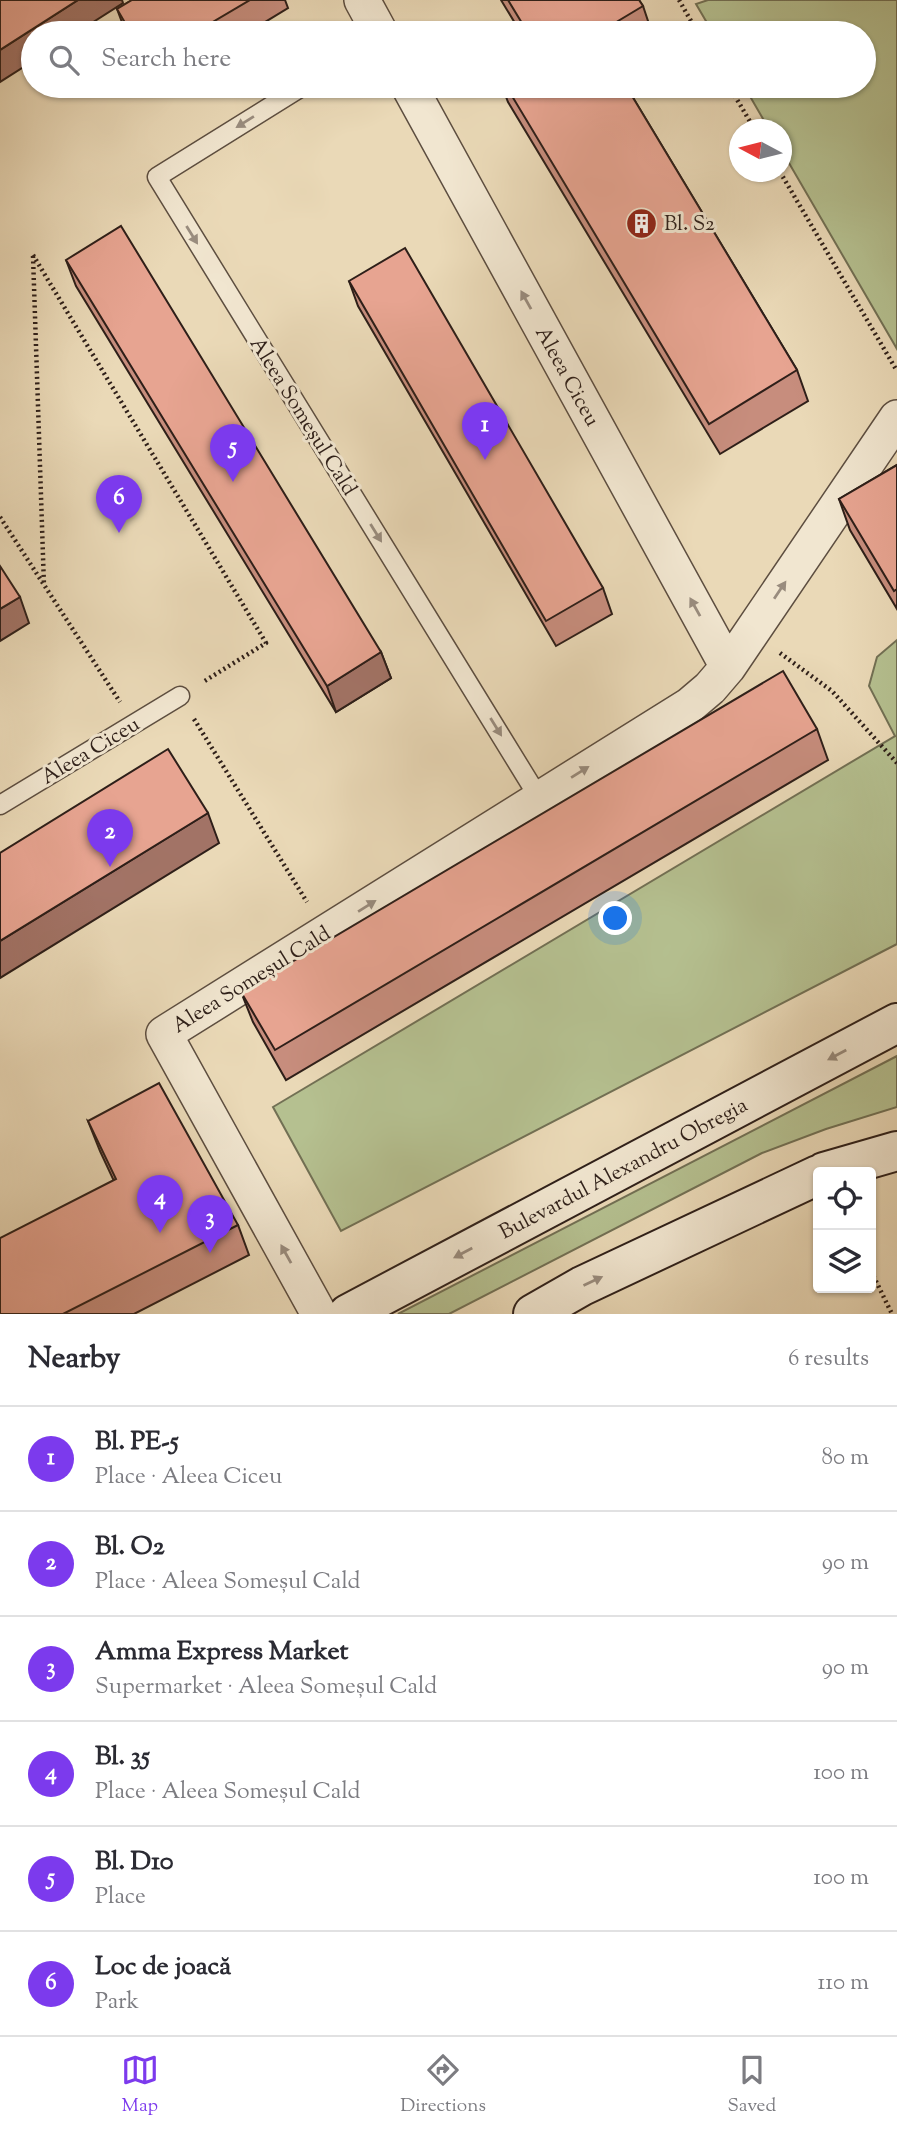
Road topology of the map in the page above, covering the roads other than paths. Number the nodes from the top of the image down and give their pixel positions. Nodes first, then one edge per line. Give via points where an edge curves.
1 (362, 0) edge
2 (373, 21) edge
3 (284, 98) edge
4 (416, 98) edge
5 (897, 418) edge
6 (727, 667) junction
7 (180, 696) road end
8 (539, 798) junction
9 (0, 805) edge
10 (897, 1023) edge
11 (897, 1151) edge
12 (841, 1167) edge
13 (813, 1177) edge
14 (319, 1314) edge
15 (348, 1314) edge
16 (533, 1314) edge

1 - 2 street
3 -> 8 lane, Aleea Someșul Cald via 157,177
6 -> 4 street, Aleea Ciceu
6 -> 5 street, Aleea Someșul Cald
8 -> 6 street, Aleea Someșul Cald via 690,705
7 - 9 lane, Aleea Ciceu
14 -> 8 street, Aleea Someșul Cald via 164,1034
10 -> 15 main road, Bulevardul Alexandru Obregia
11 - 12 main road
16 -> 13 main road via 582,1286

